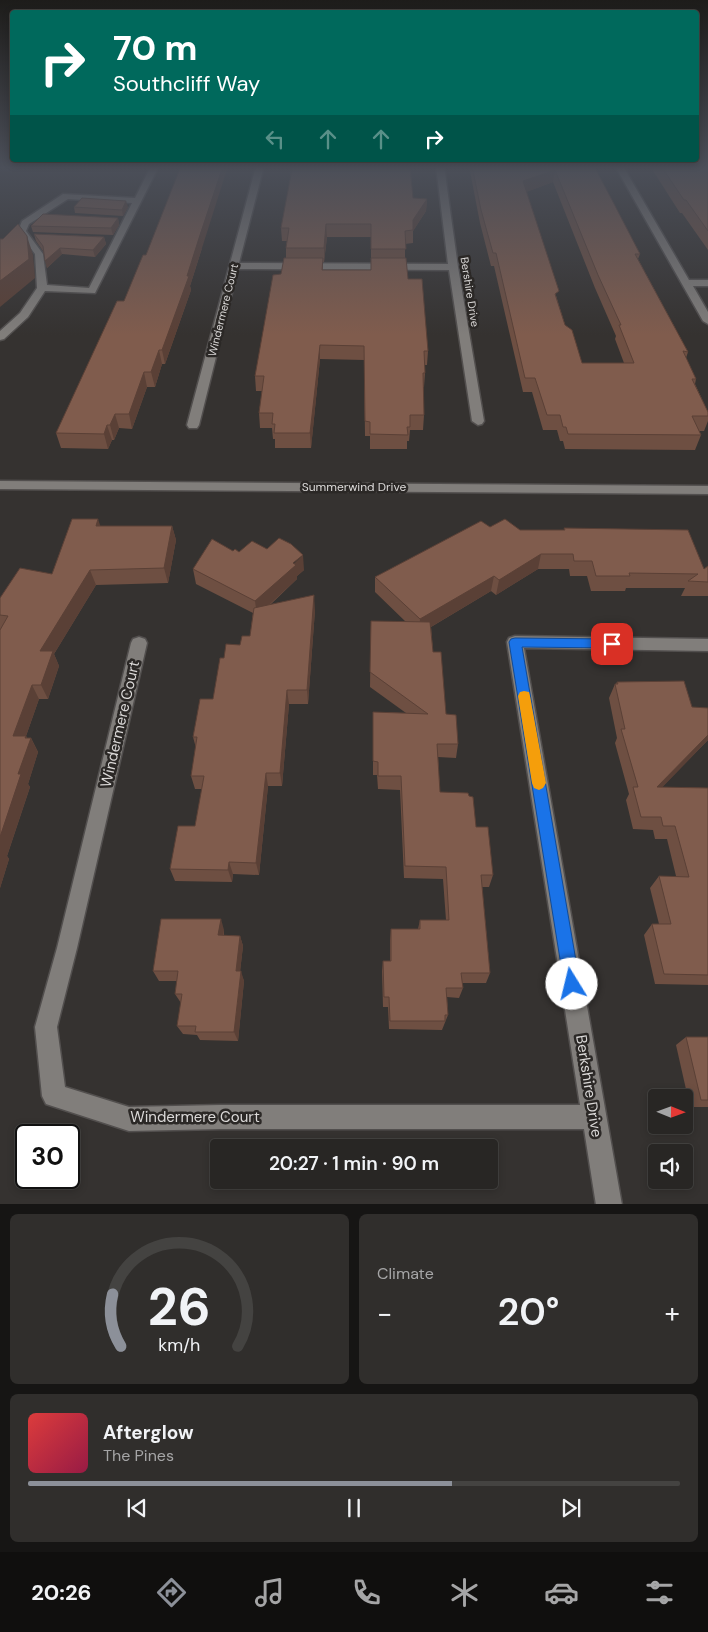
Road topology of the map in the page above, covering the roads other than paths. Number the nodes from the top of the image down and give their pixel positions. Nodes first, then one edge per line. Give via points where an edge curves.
1 (27, 222) edge
2 (122, 222) edge
3 (245, 222) edge
4 (447, 222) edge
5 (652, 222) edge
6 (234, 266) junction
7 (453, 268) junction
8 (687, 283) junction
9 (708, 283) edge
10 (42, 288) junction
11 (708, 321) edge
12 (0, 337) edge
13 (478, 421) dead end
14 (193, 425) dead end
15 (0, 485) edge
16 (708, 490) edge
17 (139, 643) dead end
18 (708, 644) edge
19 (594, 1117) junction
20 (609, 1204) edge

1 - 10 street via 22,231 30,237 39,254
2 - 10 street via 92,291
3 - 6 street, Windermere Court
4 - 7 street, Bershire Drive
5 - 8 street
6 - 7 street
6 - 14 street, Windermere Court
7 - 13 street, Bershire Drive
8 - 9 street
8 - 11 street
10 - 12 street via 24,315
15 - 16 street, Summerwind Drive
17 - 19 street, Windermere Court via 46,1027 54,1096 129,1119
18 - 19 street, Berkshire Drive via 515,642
19 - 20 street, Berkshire Drive

